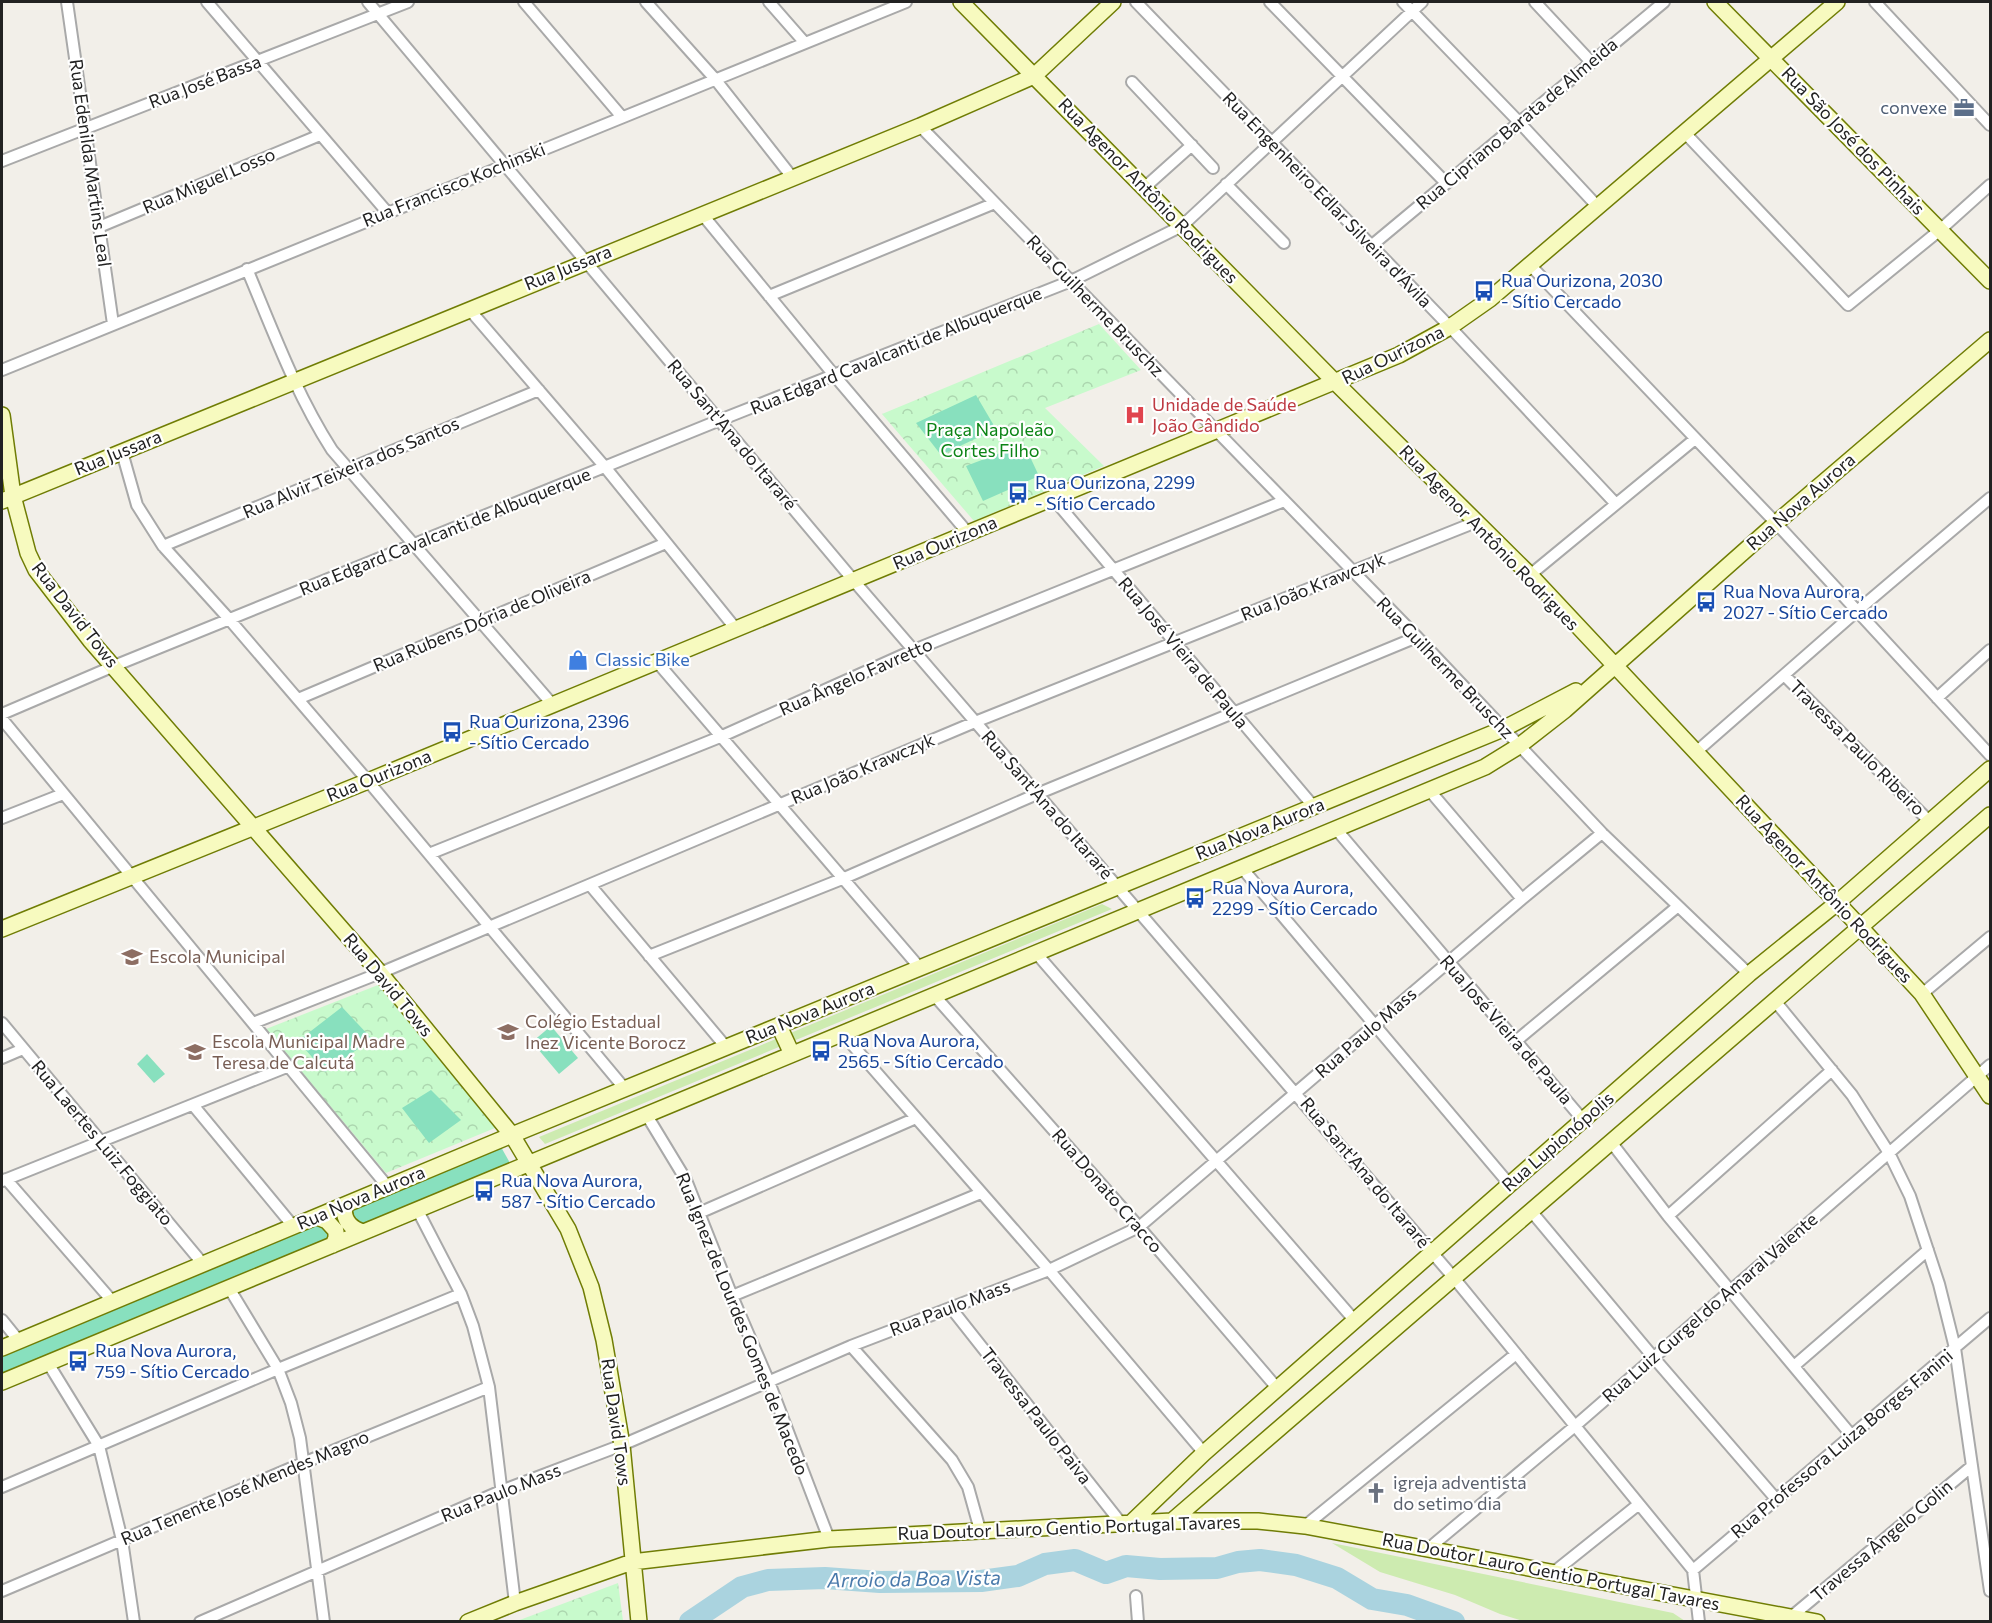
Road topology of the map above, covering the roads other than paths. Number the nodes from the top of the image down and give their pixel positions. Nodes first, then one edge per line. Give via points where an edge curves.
1 (67, 2) edge
2 (207, 2) edge
3 (368, 2) edge
4 (408, 2) edge
5 (524, 2) edge
6 (646, 2) edge
7 (769, 2) edge
8 (906, 2) edge
9 (962, 2) edge
10 (1113, 2) edge
11 (1136, 2) edge
12 (1270, 2) edge
13 (1402, 2) edge
14 (1422, 2) edge
15 (1535, 2) edge
16 (1664, 2) edge
17 (1715, 2) edge
18 (1837, 2) edge
19 (1875, 2) edge
20 (1412, 11) junction
21 (379, 14) junction
22 (804, 43) junction
23 (1770, 57) junction
24 (256, 61) junction
25 (1591, 62) junction
26 (1034, 76) junction
27 (1342, 76) junction
28 (715, 79) junction
29 (1132, 82) dead end
30 (622, 117) junction
31 (1519, 122) junction
32 (1990, 125) edge
33 (920, 126) junction
34 (84, 129) junction
35 (1685, 133) junction
36 (320, 135) junction
37 (1271, 142) junction
38 (1192, 145) junction
39 (2, 161) edge
40 (505, 164) junction
41 (1213, 168) dead end
42 (792, 177) junction
43 (1446, 183) junction
44 (1226, 184) junction
45 (1990, 185) edge
46 (1144, 188) junction
47 (995, 203) junction
48 (1598, 207) junction
49 (387, 212) junction
50 (702, 214) junction
51 (1182, 226) junction
52 (99, 227) junction
53 (1940, 230) junction
54 (1284, 243) dead end
55 (1371, 246) junction
56 (586, 261) junction
57 (1531, 266) junction
58 (247, 269) junction
59 (1071, 281) junction
60 (1990, 281) edge
61 (769, 296) junction
62 (470, 309) junction
63 (113, 324) junction
64 (1450, 327) junction
65 (1990, 340) edge
66 (2, 370) edge
67 (834, 375) junction
68 (294, 381) junction
69 (1335, 382) junction
70 (539, 390) junction
71 (2, 415) edge
72 (720, 420) junction
73 (1217, 431) junction
74 (1695, 439) junction
75 (122, 452) junction
76 (605, 467) junction
77 (348, 469) junction
78 (1052, 497) junction
79 (1990, 498) edge
80 (7, 499) edge
81 (1284, 501) junction
82 (1617, 504) junction
83 (1476, 522) junction
84 (1776, 523) junction
85 (968, 533) junction
86 (666, 543) junction
87 (414, 544) junction
88 (163, 546) junction
89 (1113, 569) junction
90 (1353, 571) junction
91 (1530, 576) junction
92 (854, 581) junction
93 (1857, 611) junction
94 (230, 619) junction
95 (480, 622) junction
96 (736, 629) junction
97 (1417, 637) junction
98 (1174, 642) junction
99 (914, 650) junction
100 (1990, 650) edge
101 (657, 662) junction
102 (114, 666) junction
103 (1614, 667) junction
104 (1784, 675) junction
105 (1937, 698) junction
106 (298, 699) junction
107 (552, 704) junction
108 (1233, 713) junction
109 (2, 714) edge
110 (2, 719) edge
111 (975, 722) junction
112 (1503, 729) junction
113 (720, 737) junction
114 (1519, 746) junction
115 (1696, 752) junction
116 (1990, 755) edge
117 (1990, 769) edge
118 (368, 781) junction
119 (1430, 790) junction
120 (63, 794) junction
121 (1037, 794) junction
122 (778, 805) junction
123 (1314, 807) junction
124 (1990, 815) edge
125 (2, 818) edge
126 (1930, 822) junction
127 (253, 826) junction
128 (1336, 829) junction
129 (1602, 833) junction
130 (429, 854) junction
131 (1242, 868) junction
132 (131, 877) junction
133 (842, 879) junction
134 (590, 885) junction
135 (1117, 887) junction
136 (1522, 899) junction
137 (1837, 903) junction
138 (1677, 907) junction
139 (1139, 910) junction
140 (490, 927) junction
141 (1860, 927) junction
142 (2, 928) edge
143 (1990, 937) edge
144 (1035, 953) junction
145 (650, 956) junction
146 (1448, 962) junction
147 (920, 968) junction
148 (380, 973) junction
149 (1749, 974) junction
150 (1922, 994) junction
151 (934, 995) junction
152 (1774, 1001) junction
153 (2, 1023) edge
154 (253, 1023) junction
155 (1376, 1024) junction
156 (779, 1026) junction
157 (842, 1033) junction
158 (1516, 1041) junction
159 (726, 1047) junction
160 (23, 1049) junction
161 (792, 1054) junction
162 (2, 1058) edge
163 (1990, 1065) edge
164 (289, 1066) junction
165 (1832, 1070) junction
166 (1978, 1076) junction
167 (625, 1089) junction
168 (1296, 1093) junction
169 (1990, 1096) edge
170 (193, 1105) junction
171 (646, 1114) junction
172 (916, 1118) junction
173 (1583, 1120) junction
174 (512, 1135) junction
175 (101, 1142) junction
176 (1611, 1142) junction
177 (1889, 1153) junction
178 (1216, 1161) junction
179 (529, 1162) junction
180 (4, 1180) edge
181 (1510, 1185) junction
182 (388, 1187) junction
183 (981, 1193) junction
184 (345, 1205) junction
185 (417, 1209) junction
186 (1531, 1211) junction
187 (699, 1212) junction
188 (1668, 1216) junction
189 (317, 1217) junction
190 (293, 1226) junction
191 (1139, 1227) junction
192 (363, 1232) junction
193 (333, 1245) junction
194 (1928, 1250) junction
195 (1432, 1253) junction
196 (203, 1264) junction
197 (1048, 1270) junction
198 (1454, 1278) junction
199 (229, 1288) junction
200 (1731, 1289) junction
201 (461, 1294) junction
202 (732, 1296) junction
203 (113, 1302) junction
204 (951, 1308) junction
205 (1990, 1318) edge
206 (2, 1320) edge
207 (1355, 1321) junction
208 (19, 1341) junction
209 (851, 1346) junction
210 (2, 1348) edge
211 (1955, 1348) junction
212 (1516, 1354) junction
213 (1654, 1358) junction
214 (48, 1363) junction
215 (1794, 1366) junction
216 (278, 1369) junction
217 (2, 1382) edge
218 (769, 1382) junction
219 (489, 1387) junction
220 (1278, 1389) junction
221 (1575, 1426) junction
222 (1852, 1436) junction
223 (622, 1445) junction
224 (99, 1446) junction
225 (1204, 1454) junction
226 (303, 1462) junction
227 (1972, 1466) junction
228 (2, 1487) edge
229 (501, 1491) junction
230 (1776, 1499) junction
231 (1639, 1504) junction
232 (1172, 1521) junction
233 (1126, 1523) junction
234 (1305, 1526) junction
235 (980, 1530) junction
236 (829, 1539) junction
237 (122, 1540) junction
238 (1428, 1549) junction
239 (632, 1562) junction
240 (1692, 1570) junction
241 (317, 1571) junction
242 (1554, 1572) junction
243 (2, 1591) edge
244 (1990, 1591) edge
245 (1136, 1596) dead end
246 (1695, 1598) junction
247 (515, 1603) junction
248 (1791, 1617) junction
249 (134, 1622) edge
250 (200, 1622) edge
251 (324, 1622) edge
252 (468, 1622) edge
253 (639, 1622) edge
254 (1138, 1622) edge
255 (1699, 1622) edge
256 (1817, 1622) edge

1 - 34 street, Rua Edenilda Martins Leal
2 - 24 street
3 - 21 street, Rua Sant'Ana do Itararé
4 - 21 street, Rua José Bassa
5 - 30 street
6 - 28 street
7 - 22 street
8 - 22 street, Rua Francisco Kochinski
9 - 26 street, Rua Agenor Antônio Rodrigues
10 - 26 street, Rua Jussara
11 - 37 street, Rua Engenheiro Edlar Silveira d'Ávila
12 - 27 street
13 - 20 street
14 - 20 street, Rua Edgard Cavalcanti de Albuquerque
15 - 25 street
16 - 25 street, Rua Cipriano Barata de Almeida
17 - 23 street, Rua São José dos Pinhais
18 - 23 street, Rua Ourizona
19 - 32 street
20 - 27 street, Rua Edgard Cavalcanti de Albuquerque
20 - 31 street
21 - 24 street, Rua José Bassa
21 - 40 street, Rua Sant'Ana do Itararé
22 - 28 street, Rua Francisco Kochinski
23 - 35 street, Rua Ourizona
23 - 53 street, Rua São José dos Pinhais
24 - 34 street, Rua José Bassa
24 - 36 street
25 - 31 street, Rua Cipriano Barata de Almeida
26 - 33 street, Rua Jussara
26 - 46 street, Rua Agenor Antônio Rodrigues
27 - 37 street, Rua Edgard Cavalcanti de Albuquerque
27 - 43 street
28 - 30 street, Rua Francisco Kochinski
28 - 42 street
29 - 38 street
30 - 40 street, Rua Francisco Kochinski
31 - 43 street, Rua Cipriano Barata de Almeida
31 - 48 street
33 - 42 street, Rua Jussara
33 - 47 street, Rua Guilherme Bruschz
34 - 39 street, Rua José Bassa
34 - 52 street, Rua Edenilda Martins Leal
35 - 48 street, Rua Ourizona
35 - 53 street via 1848,305
36 - 49 street
36 - 52 street, Rua Miguel Losso
37 - 44 street, Rua Edgard Cavalcanti de Albuquerque
37 - 55 street, Rua Engenheiro Edlar Silveira d'Ávila
38 - 41 street
38 - 46 street
40 - 49 street, Rua Francisco Kochinski
40 - 56 street, Rua Sant'Ana do Itararé
42 - 50 street, Rua Jussara
43 - 55 street, Rua Cipriano Barata de Almeida
44 - 51 street, Rua Edgard Cavalcanti de Albuquerque
44 - 54 street
45 - 53 street
46 - 51 street, Rua Agenor Antônio Rodrigues
47 - 59 street, Rua Guilherme Bruschz
47 - 61 street
48 - 57 street, Rua Ourizona
49 - 58 street, Rua Francisco Kochinski
50 - 56 street, Rua Jussara
50 - 61 street
51 - 59 street, Rua Edgard Cavalcanti de Albuquerque
51 - 69 street, Rua Agenor Antônio Rodrigues
52 - 63 street, Rua Edenilda Martins Leal
53 - 60 street, Rua São José dos Pinhais
55 - 64 street, Rua Engenheiro Edlar Silveira d'Ávila
56 - 62 street, Rua Jussara
56 - 72 street, Rua Sant'Ana do Itararé
57 - 64 street, Rua Ourizona
57 - 74 street
58 - 63 street, Rua Francisco Kochinski
58 - 68 street
59 - 67 street, Rua Edgard Cavalcanti de Albuquerque
59 - 73 street, Rua Guilherme Bruschz
61 - 67 street
62 - 68 street, Rua Jussara
62 - 70 street
63 - 66 street, Rua Francisco Kochinski
64 - 69 street, Rua Ourizona via 1399,355
64 - 82 street, Rua Engenheiro Edlar Silveira d'Ávila
65 - 84 street, Rua Nova Aurora
67 - 72 street, Rua Edgard Cavalcanti de Albuquerque
67 - 85 street
68 - 75 street, Rua Jussara
68 - 77 street via 313,421
69 - 73 street, Rua Ourizona
69 - 83 street, Rua Agenor Antônio Rodrigues
70 - 76 street
70 - 77 street, Rua Alvir Teixeira dos Santos
71 - 80 street, Rua David Tows
72 - 76 street, Rua Edgard Cavalcanti de Albuquerque
72 - 92 street, Rua Sant'Ana do Itararé
73 - 78 street, Rua Ourizona
73 - 81 street, Rua Guilherme Bruschz
74 - 82 street
74 - 84 street
75 - 80 street, Rua Jussara
75 - 88 street via 137,506
76 - 86 street
76 - 87 street, Rua Edgard Cavalcanti de Albuquerque
77 - 87 street
77 - 88 street, Rua Alvir Teixeira dos Santos
78 - 85 street, Rua Ourizona
78 - 89 street, Rua José Vieira de Paula
79 - 93 street
80 - 102 street, Rua David Tows via 36,570
81 - 89 street, Rua Ângelo Favretto
81 - 90 street, Rua Guilherme Bruschz
82 - 91 street
83 - 90 street, Rua João Krawczyk
83 - 91 street, Rua Agenor Antônio Rodrigues
84 - 93 street
84 - 103 street, Rua Nova Aurora
85 - 92 street, Rua Ourizona
86 - 95 street, Rua Rubens Dória de Oliveira
86 - 96 street
87 - 94 street, Rua Edgard Cavalcanti de Albuquerque
87 - 95 street
88 - 94 street
89 - 98 street, Rua José Vieira de Paula
89 - 99 street, Rua Ângelo Favretto
90 - 97 street, Rua Guilherme Bruschz
90 - 98 street, Rua João Krawczyk
91 - 103 street, Rua Agenor Antônio Rodrigues
92 - 96 street, Rua Ourizona
92 - 99 street, Rua Sant'Ana do Itararé
93 - 104 street
93 - 105 street
94 - 102 street, Rua Edgard Cavalcanti de Albuquerque
94 - 106 street
95 - 106 street, Rua Rubens Dória de Oliveira
95 - 107 street
96 - 101 street, Rua Ourizona
97 - 108 street
97 - 112 street, Rua Guilherme Bruschz
98 - 108 street, Rua José Vieira de Paula
98 - 111 street, Rua João Krawczyk
99 - 111 street, Rua Sant'Ana do Itararé
99 - 113 street, Rua Ângelo Favretto
100 - 105 street
101 - 107 street, Rua Ourizona
101 - 113 street
102 - 109 street, Rua Edgard Cavalcanti de Albuquerque
102 - 127 street, Rua David Tows
103 - 112 street, Rua Nova Aurora
103 - 114 street, Rua Nova Aurora
103 - 115 street, Rua Agenor Antônio Rodrigues
104 - 115 street
104 - 126 street, Travessa Paulo Ribeiro
105 - 116 street
106 - 118 street
107 - 118 street, Rua Ourizona
108 - 121 street
108 - 123 street, Rua José Vieira de Paula
110 - 120 street
111 - 121 street, Rua Sant'Ana do Itararé
111 - 122 street, Rua João Krawczyk
112 - 114 street, Rua Guilherme Bruschz
112 - 123 street, Rua Nova Aurora
113 - 122 street
113 - 130 street, Rua Ângelo Favretto
114 - 119 street, Rua Nova Aurora via 1485,767
114 - 129 street, Rua Guilherme Bruschz
115 - 137 street, Rua Agenor Antônio Rodrigues
117 - 126 street, Rua Lupionópolis
118 - 127 street, Rua Ourizona
118 - 130 street
119 - 128 street, Rua Nova Aurora
119 - 136 street
120 - 125 street
120 - 132 street
121 - 133 street
121 - 135 street, Rua Sant'Ana do Itararé
122 - 133 street
122 - 134 street, Rua João Krawczyk
123 - 135 street, Rua Nova Aurora
124 - 141 street, Rua Lupionópolis
126 - 137 street, Rua Lupionópolis
127 - 132 street, Rua Ourizona
127 - 148 street, Rua David Tows
128 - 131 street, Rua Nova Aurora
128 - 146 street, Rua José Vieira de Paula
129 - 136 street, Rua Paulo Mass
129 - 138 street, Rua Guilherme Bruschz
130 - 140 street
131 - 139 street, Rua Nova Aurora
131 - 155 street
132 - 142 street, Rua Ourizona
132 - 154 street
133 - 145 street
133 - 147 street
134 - 140 street, Rua João Krawczyk
134 - 145 street
135 - 139 street, Rua Sant'Ana do Itararé
135 - 147 street, Rua Nova Aurora
136 - 146 street, Rua Paulo Mass
137 - 141 street, Rua Agenor Antônio Rodrigues
137 - 149 street, Rua Lupionópolis
138 - 149 street, Rua Guilherme Bruschz
138 - 158 street
139 - 144 street, Rua Nova Aurora
139 - 168 street, Rua Sant'Ana do Itararé
140 - 148 street, Rua João Krawczyk
140 - 167 street
141 - 150 street, Rua Agenor Antônio Rodrigues
141 - 152 street, Rua Lupionópolis
143 - 150 street
144 - 151 street, Rua Nova Aurora
144 - 178 street
145 - 159 street
146 - 155 street, Rua Paulo Mass
146 - 158 street, Rua José Vieira de Paula
147 - 156 street, Rua Nova Aurora
148 - 154 street, Rua João Krawczyk
148 - 174 street, Rua David Tows
149 - 173 street, Rua Lupionópolis
150 - 166 street, Rua Agenor Antônio Rodrigues
151 - 157 street, Rua Nova Aurora
151 - 191 street, Rua Donato Cracco
152 - 165 street
152 - 176 street, Rua Lupionópolis
153 - 160 street, Rua Laertes Luiz Foggiato
154 - 164 street
155 - 168 street, Rua Paulo Mass
155 - 181 street
156 - 159 street, Rua Nova Aurora
156 - 161 street
157 - 161 street, Rua Nova Aurora
157 - 172 street
158 - 173 street, Rua José Vieira de Paula
159 - 167 street, Rua Nova Aurora
160 - 162 street
160 - 175 street, Rua Laertes Luiz Foggiato
161 - 171 street, Rua Nova Aurora
163 - 166 street, Rua Luiz Gurgel do Amaral Valente
164 - 170 street
164 - 182 street
165 - 177 street
165 - 188 street
166 - 169 street, Rua Agenor Antônio Rodrigues
166 - 177 street, Rua Luiz Gurgel do Amaral Valente
167 - 174 street, Rua Nova Aurora
168 - 178 street, Rua Paulo Mass
168 - 195 street, Rua Sant'Ana do Itararé
170 - 175 street
170 - 190 street
171 - 179 street, Rua Nova Aurora
171 - 187 street, Rua Ignez de Lourdes Gomes de Macedo via 686,1180
172 - 183 street
172 - 187 street
173 - 181 street, Rua Lupionópolis
174 - 179 street, Rua David Tows
174 - 182 street, Rua Nova Aurora
175 - 180 street
175 - 196 street, Rua Laertes Luiz Foggiato
176 - 186 street, Rua Lupionópolis
176 - 188 street
177 - 194 street via 1910,1196
177 - 200 street, Rua Luiz Gurgel do Amaral Valente
178 - 191 street, Rua Paulo Mass
178 - 207 street
179 - 185 street, Rua Nova Aurora
179 - 223 street, Rua David Tows via 568,1229 591,1287
180 - 203 street
181 - 195 street, Rua Lupionópolis
182 - 184 street, Rua Nova Aurora
183 - 197 street
183 - 202 street
184 - 189 street, Rua Nova Aurora
184 - 192 street via 346,1220
185 - 192 street, Rua Nova Aurora
185 - 201 street
186 - 198 street, Rua Lupionópolis
186 - 213 street
187 - 202 street, Rua Ignez de Lourdes Gomes de Macedo
188 - 200 street
189 - 190 street, Rua Nova Aurora
189 - 193 street via 327,1221 336,1232
190 - 196 street, Rua Nova Aurora
191 - 197 street, Rua Paulo Mass
191 - 220 street, Rua Donato Cracco
192 - 193 street, Rua Nova Aurora
193 - 199 street, Rua Nova Aurora
194 - 211 street
194 - 215 street
195 - 198 street, Rua Sant'Ana do Itararé
195 - 207 street, Rua Lupionópolis
196 - 203 street, Rua Nova Aurora
197 - 204 street, Rua Paulo Mass
197 - 225 street
198 - 212 street, Rua Sant'Ana do Itararé
198 - 232 street, Rua Lupionópolis
199 - 214 street, Rua Nova Aurora
199 - 216 street
200 - 213 street, Rua Luiz Gurgel do Amaral Valente
200 - 215 street
201 - 216 street
201 - 219 street
202 - 218 street, Rua Ignez de Lourdes Gomes de Macedo
203 - 208 street, Rua Nova Aurora
204 - 209 street, Rua Paulo Mass
204 - 233 street, Travessa Paulo Paiva
205 - 211 street, Rua Professora Luiza Borges Fanini
206 - 208 street
207 - 220 street, Rua Lupionópolis
208 - 210 street, Rua Nova Aurora
209 - 218 street, Rua Paulo Mass
209 - 235 street via 952,1460 968,1487
211 - 222 street, Rua Professora Luiza Borges Fanini
211 - 227 street
212 - 221 street, Rua Sant'Ana do Itararé
212 - 234 street
213 - 221 street, Rua Luiz Gurgel do Amaral Valente
213 - 230 street
214 - 217 street, Rua Nova Aurora
214 - 224 street
215 - 222 street
216 - 224 street
216 - 226 street via 291,1403
218 - 223 street, Rua Paulo Mass
218 - 236 street, Rua Ignez de Lourdes Gomes de Macedo
219 - 226 street, Rua Tenente José Mendes Magno
219 - 229 street
220 - 225 street, Rua Lupionópolis
221 - 231 street, Rua Sant'Ana do Itararé
221 - 238 street, Rua Luiz Gurgel do Amaral Valente
222 - 230 street, Rua Professora Luiza Borges Fanini
223 - 229 street, Rua Paulo Mass
223 - 239 street, Rua David Tows
224 - 228 street
224 - 237 street
225 - 233 street, Rua Lupionópolis
226 - 237 street, Rua Tenente José Mendes Magno
226 - 241 street
227 - 244 street
227 - 248 street, Travessa Ângelo Golin
229 - 241 street, Rua Paulo Mass
229 - 247 street
230 - 240 street, Rua Professora Luiza Borges Fanini
231 - 240 street, Rua Sant'Ana do Itararé
231 - 242 street
232 - 233 street, Rua Doutor Lauro Gentio Portugal Tavares
232 - 234 street, Rua Doutor Lauro Gentio Portugal Tavares via 1258,1521
233 - 235 street, Rua Doutor Lauro Gentio Portugal Tavares
234 - 238 street, Rua Doutor Lauro Gentio Portugal Tavares
235 - 236 street, Rua Doutor Lauro Gentio Portugal Tavares
236 - 239 street, Rua Doutor Lauro Gentio Portugal Tavares
237 - 243 street, Rua Tenente José Mendes Magno
237 - 249 street
238 - 242 street, Rua Doutor Lauro Gentio Portugal Tavares
239 - 247 street, Rua Doutor Lauro Gentio Portugal Tavares
239 - 253 street, Rua David Tows
240 - 246 street
241 - 250 street, Rua Paulo Mass
241 - 251 street
242 - 246 street, Rua Doutor Lauro Gentio Portugal Tavares
245 - 254 street
246 - 248 street, Rua Doutor Lauro Gentio Portugal Tavares
246 - 255 street
247 - 252 street, Rua Doutor Lauro Gentio Portugal Tavares
248 - 256 street, Rua Doutor Lauro Gentio Portugal Tavares

